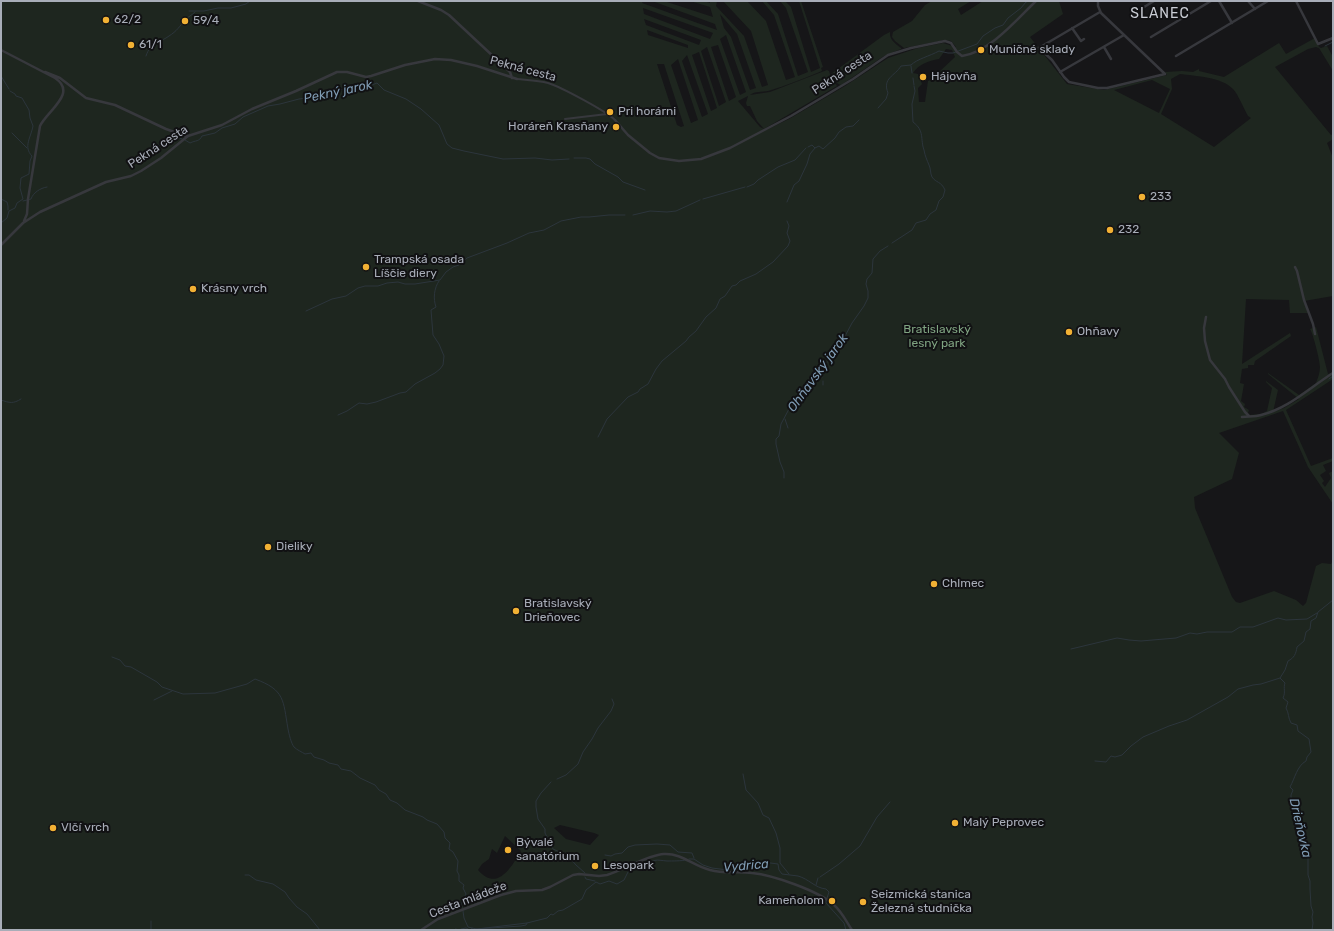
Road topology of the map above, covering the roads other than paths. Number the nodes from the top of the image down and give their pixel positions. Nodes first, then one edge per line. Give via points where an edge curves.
1 (418, 1) edge
2 (1036, 1) edge
3 (1098, 1) edge
4 (1154, 1) edge
5 (1211, 1) edge
6 (1219, 1) edge
7 (1248, 1) edge
8 (1268, 1) edge
9 (1296, 1) edge
10 (1255, 9) junction
11 (1100, 12) junction
12 (1131, 15) dead end
13 (1232, 23) junction
14 (1072, 28) junction
15 (1124, 35) junction
16 (1151, 37) dead end
17 (1333, 38) edge
18 (1084, 39) dead end
19 (1104, 47) junction
20 (1, 50) edge
21 (1176, 56) dead end
22 (1111, 58) dead end
23 (37, 69) junction
24 (1060, 72) junction
25 (512, 78) junction
26 (517, 79) joint
27 (608, 114) junction
28 (565, 119) dead end
29 (615, 120) joint
30 (188, 136) junction
31 (23, 224) junction
32 (1, 245) edge
33 (1295, 267) dead end
34 (1206, 316) dead end
35 (1315, 334) dead end
36 (1333, 373) edge
37 (1249, 416) junction
38 (1242, 417) dead end
39 (421, 930) edge
40 (852, 930) edge

1 - 25 street via 449,15 510,72
2 - 29 street, Pekná cesta via 985,47 964,56 950,43 943,42 888,55 791,116 730,148 701,159 679,161 659,158 627,134
3 - 11 street
4 - 12 street
5 - 16 street
6 - 13 street
7 - 10 street
8 - 10 street
9 - 17 street via 1318,44
10 - 13 street
11 - 14 street
11 - 15 street
13 - 21 street
14 - 18 street via 1081,41
14 - 24 street via 1038,48 1052,60
15 - 19 street
15 - 24 street via 1165,74 1103,88 1069,82
19 - 22 street
19 - 24 street
20 - 23 street
23 - 30 street via 60,78 86,98 115,105 166,129
23 - 31 street via 59,81 63,93 59,103 40,126 27,214
25 - 26 street, Pekná cesta
25 - 30 street, Pekná cesta via 477,66 440,59 416,62 371,76 339,72 252,109 222,125
26 - 27 street, Pekná cesta via 551,84
27 - 28 street
27 - 29 street, Pekná cesta
30 - 31 street, Pekná cesta via 141,171 106,182 54,204
31 - 32 street, Pekná cesta
33 - 35 street
34 - 37 street via 1204,328 1210,360
36 - 37 street via 1288,404 1261,415
37 - 38 street
39 - 40 street, Cesta mládeže via 438,919 504,894 542,890 573,875 599,876 656,855 672,854 714,871 750,872 793,884 827,899 838,909

